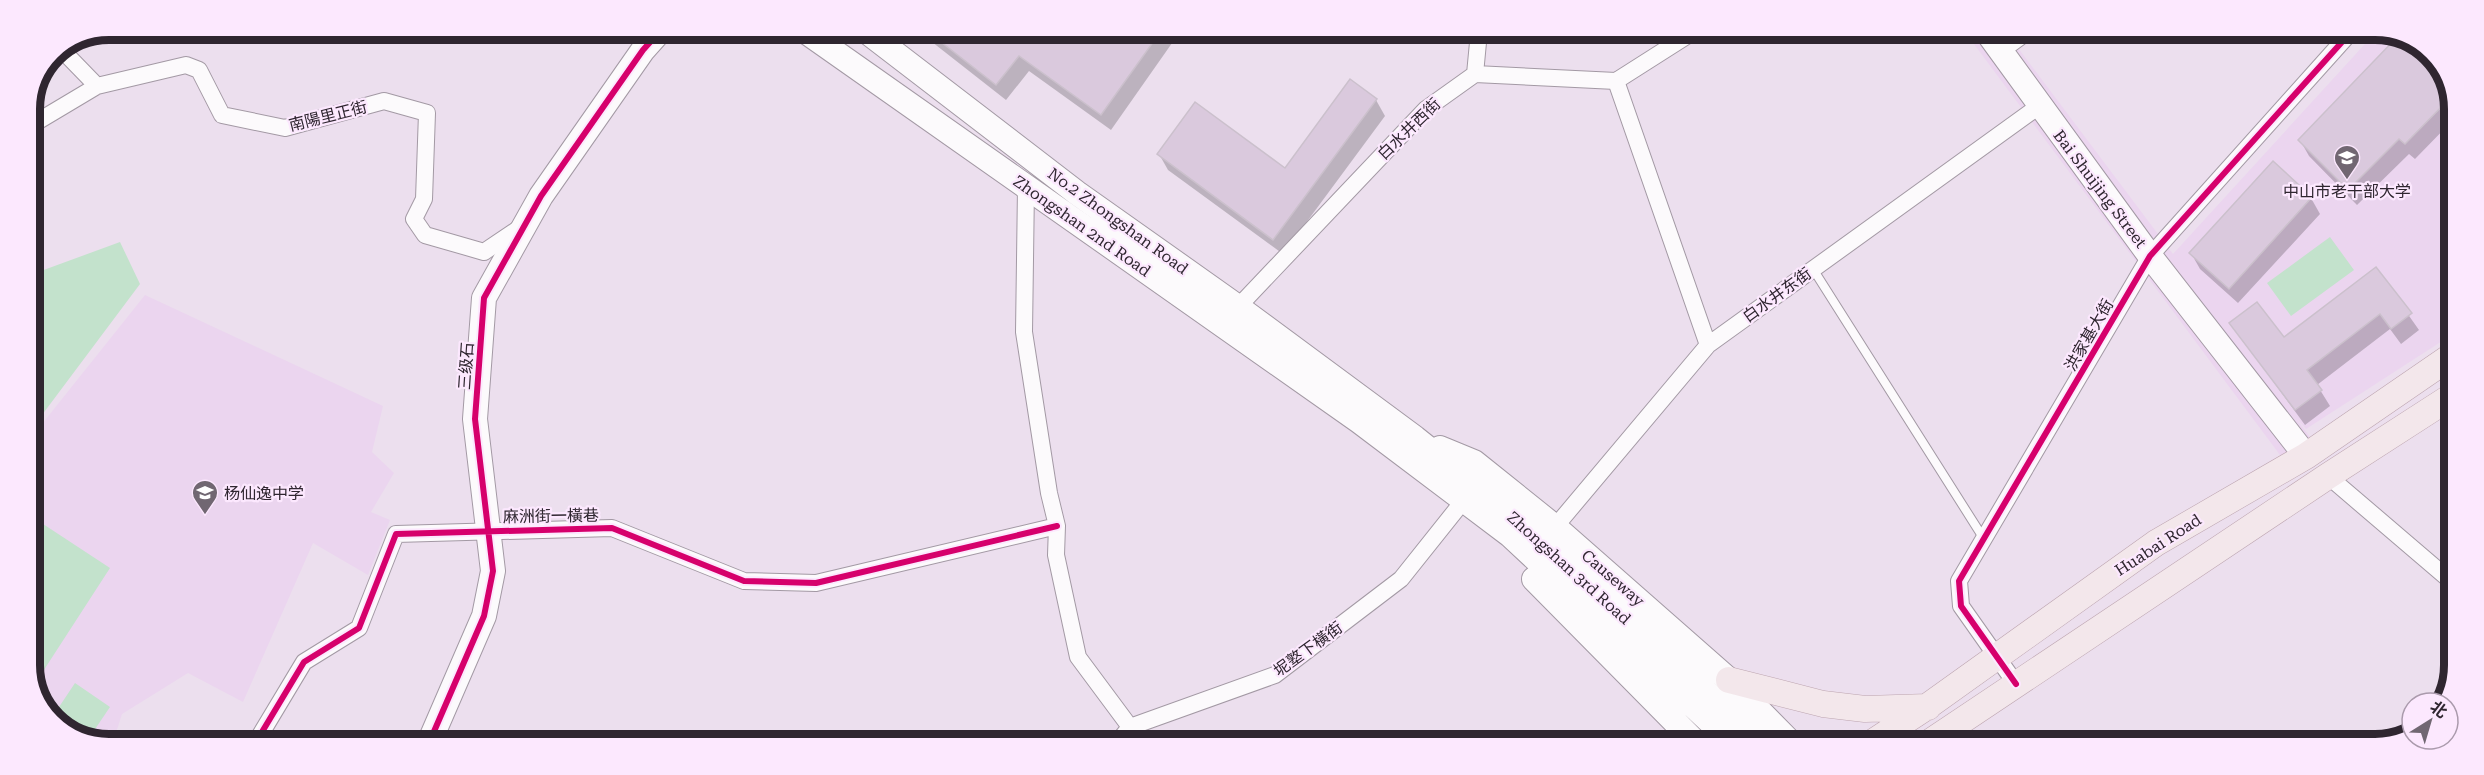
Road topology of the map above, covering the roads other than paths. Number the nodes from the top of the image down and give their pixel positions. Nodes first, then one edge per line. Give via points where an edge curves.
1 (652, 40) edge
2 (818, 40) edge
3 (878, 40) edge
4 (1478, 40) edge
5 (1680, 40) edge
6 (2344, 40) edge
7 (1994, 42) edge
8 (67, 55) edge
9 (1475, 74) junction
10 (1616, 81) junction
11 (97, 86) junction
12 (2039, 106) junction
13 (40, 120) edge
14 (1026, 187) junction
15 (525, 224) junction
16 (2150, 256) junction
17 (1813, 269) junction
18 (1238, 307) junction
19 (1708, 345) junction
20 (2443, 362) edge
21 (2444, 401) edge
22 (1366, 414) junction
23 (1415, 438) junction
24 (2306, 456) junction
25 (2328, 476) junction
26 (1464, 500) junction
27 (1057, 526) junction
28 (1555, 527) junction
29 (489, 531) junction
30 (1510, 535) junction
31 (1984, 539) junction
32 (2444, 575) edge
33 (1996, 657) junction
34 (1729, 680) junction
35 (2016, 684) junction
36 (1928, 706) junction
37 (1130, 727) junction
38 (261, 734) edge
39 (433, 734) edge
40 (1124, 734) edge
41 (1685, 734) edge
42 (1723, 734) edge
43 (1770, 734) edge
44 (1772, 734) edge
45 (1885, 734) edge
46 (1942, 734) edge

1 - 15 main road, 三级石
2 - 14 main road, Zhongshan 2nd Road
3 - 18 main road, No.2 Zhongshan Road via 1077,193
4 - 9 street
5 - 10 street
6 - 16 street, 洪家基大街
7 - 12 main road, Bai Shuijing Street
8 - 11 street
9 - 10 street
9 - 18 street, 白水井西街 via 1425,108
10 - 19 street
11 - 13 street, 南陽里正街
11 - 15 street, 南陽里正街 via 186,65 200,70 222,115 285,128 384,101 427,113 424,199 414,219 425,235 484,252
12 - 16 main road, Bai Shuijing Street
12 - 17 street, 白水井东街
14 - 22 main road, Zhongshan 2nd Road
14 - 27 street via 1024,332
15 - 29 main road, 三级石 via 484,298 475,419
16 - 24 main road, Bai Shuijing Street
16 - 31 street, 洪家基大街
17 - 19 street, 白水井东街
17 - 31 lane
18 - 22 main road, No.2 Zhongshan Road
19 - 28 street, 白水井东街
20 - 24 main road, Huabai Road
21 - 25 main road
22 - 23 main road, Zhongshan 3rd Road
22 - 26 main road, Zhongshan 3rd Road
23 - 28 main road, Causeway via 1474,462
23 - 43 main road, Zhongshan 3rd Road
24 - 33 main road, Huabai Road via 2156,543
25 - 32 street
25 - 35 main road
26 - 30 main road, Zhongshan 3rd Road
26 - 37 street, 坭墪下橫街 via 1401,579 1275,675
27 - 29 street, 麻洲街一橫巷 via 816,584 744,581 612,528
27 - 37 street via 1056,555 1078,657
28 - 34 main road, Causeway
29 - 38 street, 麻洲街一橫巷 via 396,534 358,628 304,662
29 - 39 main road, 三级石 via 494,571 484,616
30 - 41 main road via 1531,576
30 - 42 main road, Zhongshan 3rd Road
31 - 33 street, 洪家基大街 via 1959,581 1961,606
33 - 35 street, 洪家基大街
33 - 36 main road, Huabai Road
34 - 36 main road via 1823,704 1865,709
34 - 44 main road, Causeway
35 - 46 main road
36 - 45 main road, Huabai Road
37 - 40 street

